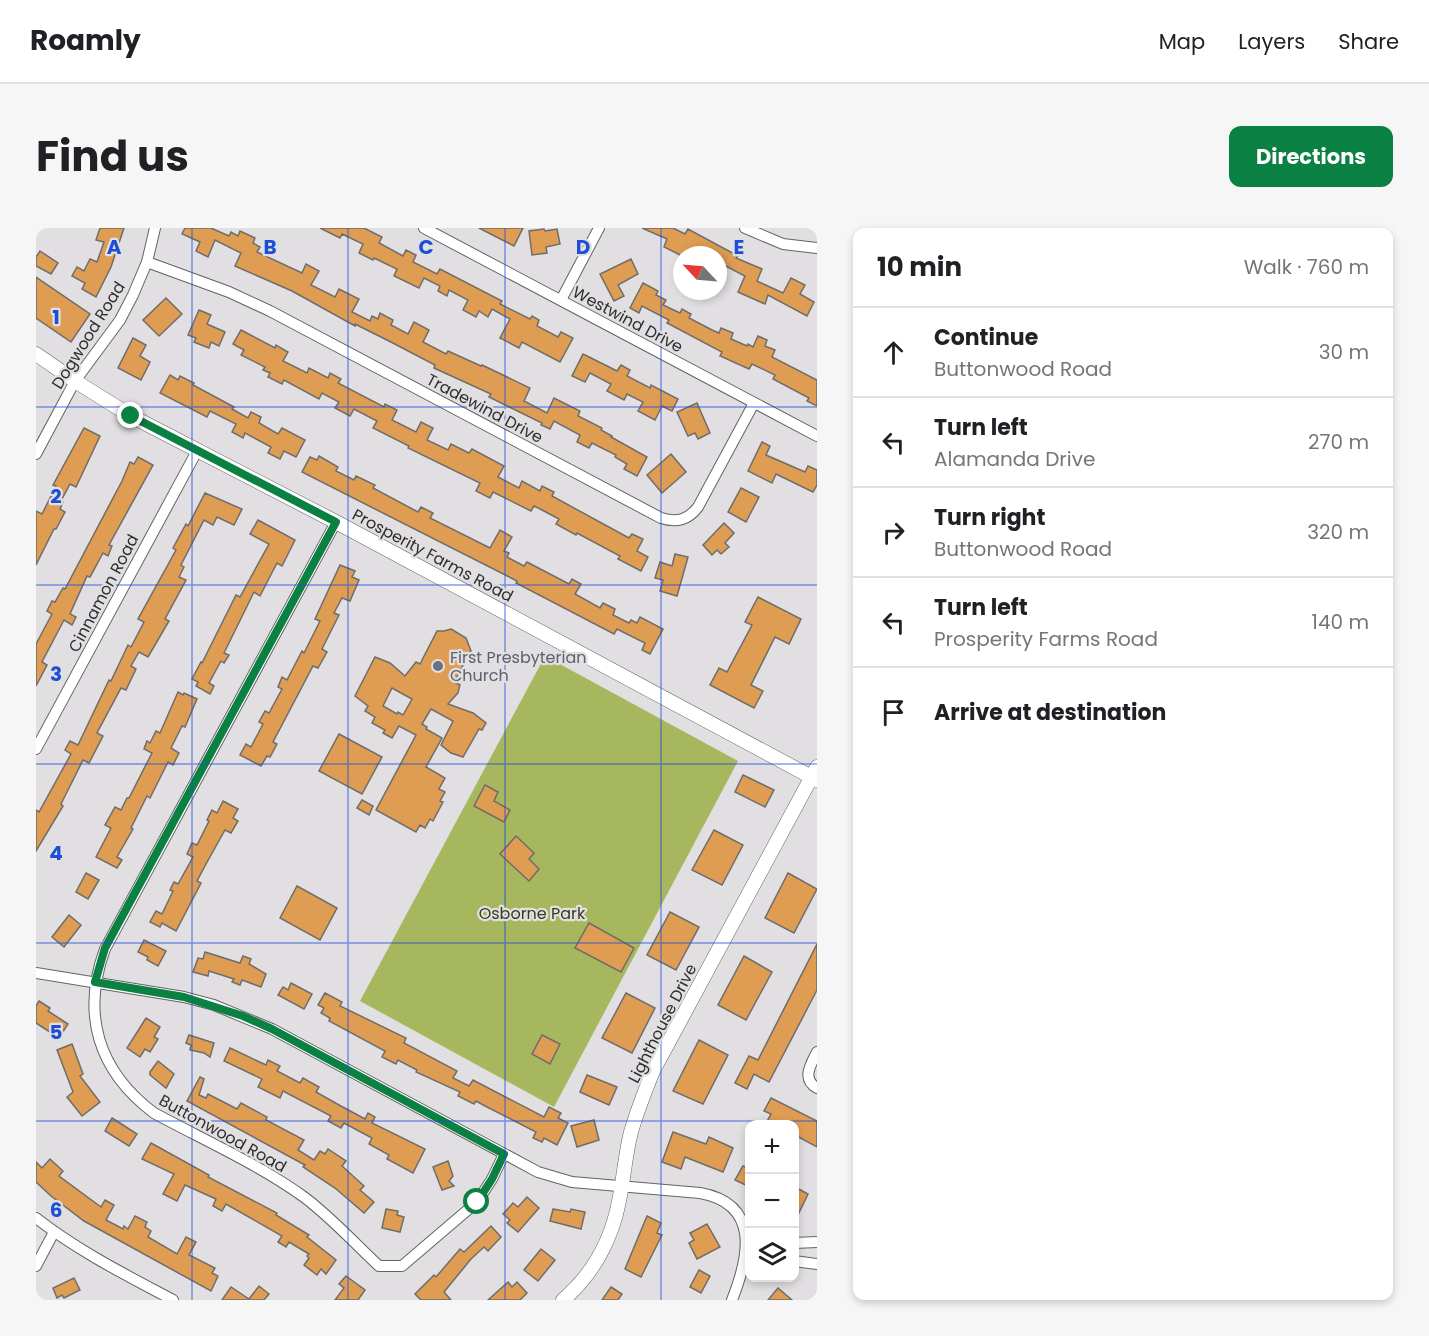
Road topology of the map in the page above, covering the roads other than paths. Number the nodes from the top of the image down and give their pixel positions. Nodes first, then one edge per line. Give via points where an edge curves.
1 (155, 228) edge
2 (424, 228) edge
3 (600, 228) edge
4 (746, 228) edge
5 (817, 248) edge
6 (147, 262) junction
7 (561, 300) junction
8 (36, 354) edge
9 (75, 381) junction
10 (754, 403) junction
11 (817, 436) edge
12 (197, 451) junction
13 (36, 454) edge
14 (336, 522) junction
15 (36, 749) edge
16 (815, 775) edge
17 (36, 973) edge
18 (95, 982) junction
19 (817, 1052) edge
20 (817, 1088) edge
21 (504, 1154) junction
22 (621, 1186) junction
23 (36, 1218) edge
24 (745, 1229) edge
25 (54, 1233) junction
26 (817, 1242) edge
27 (799, 1243) edge
28 (799, 1262) edge
29 (817, 1264) edge
30 (745, 1265) edge
31 (36, 1266) edge
32 (172, 1300) edge
33 (563, 1300) edge
34 (732, 1300) edge

1 - 6 street, Dogwood Road
2 - 7 street, Westwind Drive
3 - 7 street
4 - 5 street via 783,244
6 - 9 street, Dogwood Road via 120,320
6 - 10 street, Tradewind Drive via 270,311 669,521 686,518 698,507
7 - 10 street, Westwind Drive
8 - 9 street, Prosperity Farms Road
9 - 12 street, Prosperity Farms Road
9 - 13 street, Dogwood Road
10 - 11 street, Westwind Drive
12 - 14 street, Prosperity Farms Road
12 - 15 street, Cinnamon Road
14 - 16 street, Prosperity Farms Road
14 - 18 street, Buttonwood Road via 105,948
16 - 22 street, Lighthouse Drive via 653,1071 631,1132
17 - 18 street
18 - 21 street via 184,997 243,1016
18 - 21 street, Buttonwood Road via 95,1019 104,1054 139,1102 304,1197 379,1266 402,1266 477,1202
19 - 20 street via 808,1070 808,1078
21 - 22 street via 555,1178
22 - 24 street via 716,1198 737,1214
22 - 33 street, Lighthouse Drive via 614,1222 602,1251
23 - 25 street
25 - 31 street
25 - 32 street
26 - 27 street
28 - 29 street
30 - 34 street

